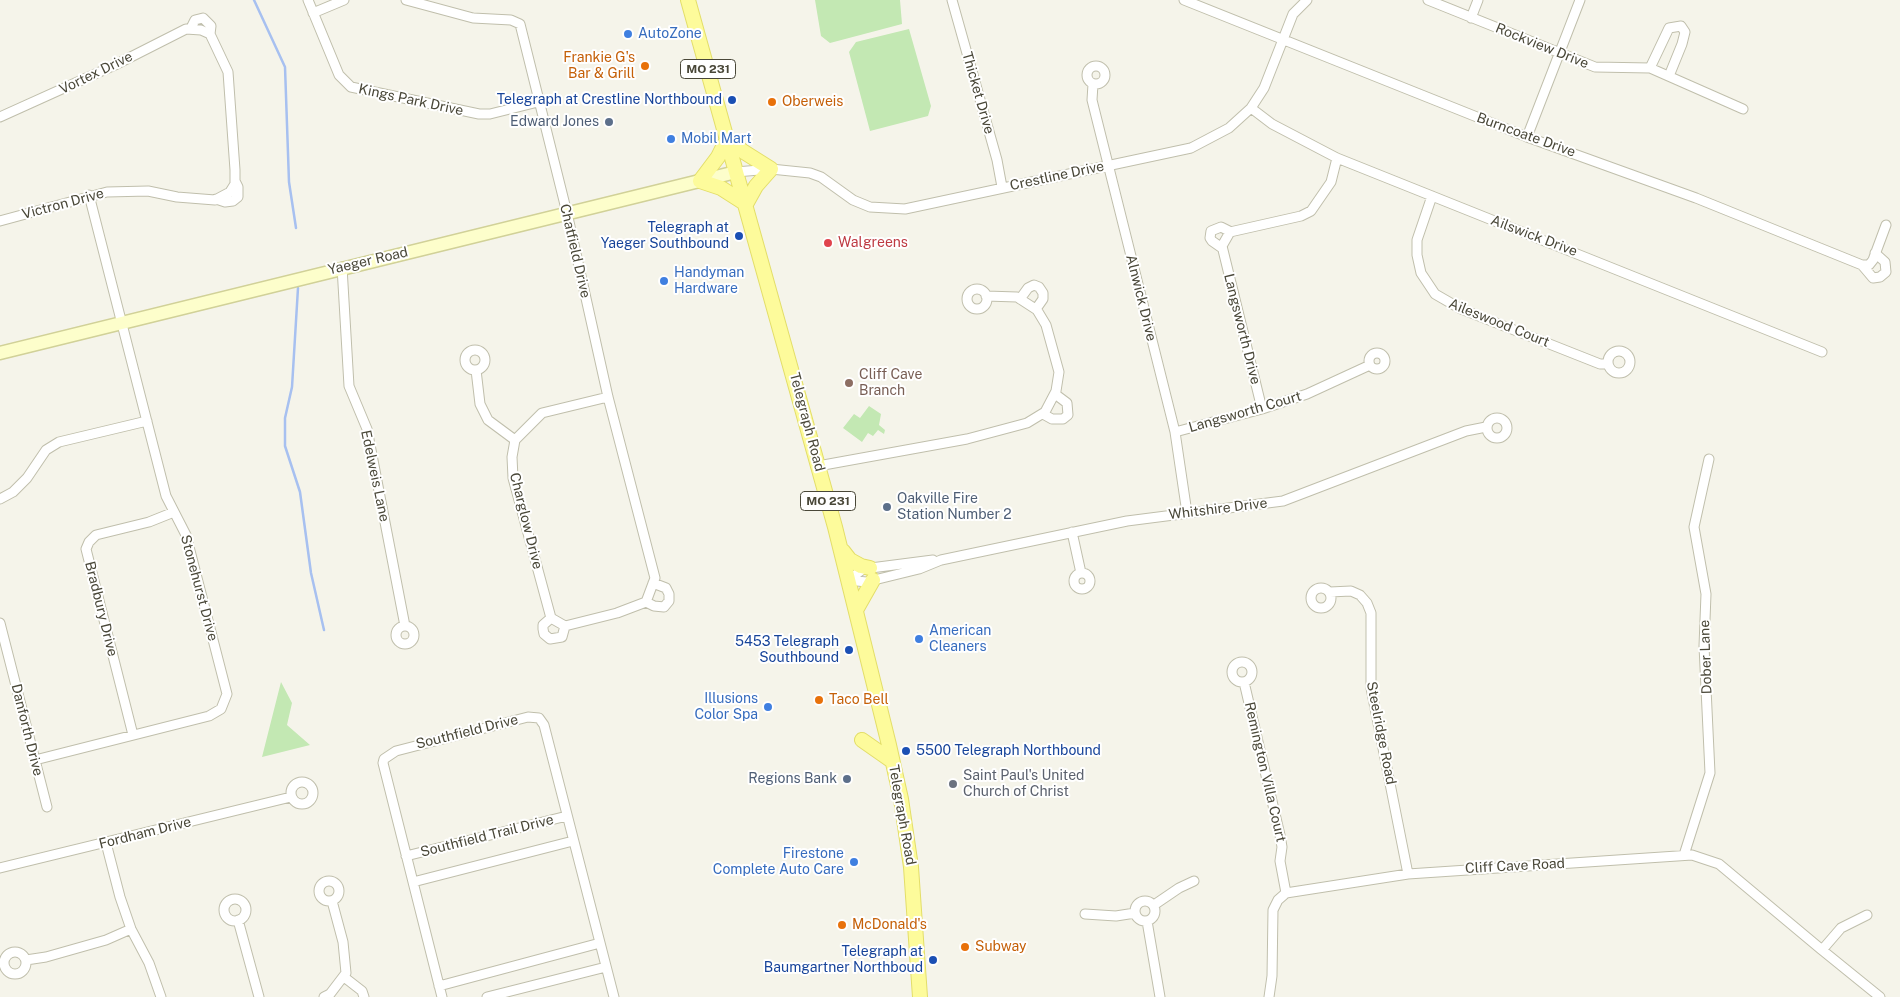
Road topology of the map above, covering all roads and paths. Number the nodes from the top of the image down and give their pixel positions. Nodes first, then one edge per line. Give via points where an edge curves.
1 (308, 0) edge
2 (344, 0) edge
3 (406, 0) edge
4 (688, 0) edge
5 (952, 0) edge
6 (1184, 0) edge
7 (1307, 0) edge
8 (1428, 0) edge
9 (1478, 0) edge
10 (1580, 0) edge
11 (313, 13) junction
12 (1471, 18) junction
13 (1282, 41) junction
14 (1560, 54) junction
15 (1650, 68) junction
16 (1669, 76) junction
17 (1093, 84) dead end
18 (538, 102) junction
19 (1251, 108) junction
20 (1743, 109) dead end
21 (0, 117) edge
22 (1527, 138) junction
23 (727, 139) junction
24 (1337, 158) junction
25 (1108, 165) junction
26 (771, 169) junction
27 (736, 172) junction
28 (235, 181) junction
29 (700, 181) junction
30 (1002, 187) junction
31 (230, 192) joint
32 (89, 195) junction
33 (1432, 196) junction
34 (216, 199) junction
35 (746, 204) junction
36 (567, 213) junction
37 (0, 221) edge
38 (1886, 225) dead end
39 (1231, 232) junction
40 (1222, 248) junction
41 (1875, 253) junction
42 (1866, 265) junction
43 (342, 267) junction
44 (986, 296) dead end
45 (1020, 299) junction
46 (1036, 309) junction
47 (121, 322) junction
48 (1822, 352) dead end
49 (0, 353) edge
50 (1608, 364) dead end
51 (1370, 365) dead end
52 (476, 370) dead end
53 (1055, 394) junction
54 (608, 397) junction
55 (1262, 409) junction
56 (1042, 414) junction
57 (147, 421) junction
58 (1486, 427) dead end
59 (1175, 432) junction
60 (515, 440) junction
61 (1709, 459) dead end
62 (818, 466) junction
63 (0, 499) edge
64 (174, 512) junction
65 (1187, 513) junction
66 (1072, 532) junction
67 (840, 548) junction
68 (1081, 572) dead end
69 (872, 574) junction
70 (849, 580) junction
71 (652, 588) junction
72 (1330, 592) dead end
73 (646, 602) junction
74 (856, 610) junction
75 (551, 618) junction
76 (0, 623) edge
77 (405, 626) dead end
78 (565, 626) junction
79 (1244, 682) dead end
80 (133, 735) junction
81 (862, 740) dead end
82 (36, 760) junction
83 (892, 761) junction
84 (291, 797) dead end
85 (47, 807) dead end
86 (567, 816) junction
87 (573, 841) junction
88 (106, 843) junction
89 (1684, 855) junction
90 (406, 856) junction
91 (0, 868) edge
92 (1408, 874) junction
93 (1194, 881) dead end
94 (413, 882) junction
95 (1286, 893) junction
96 (332, 901) dead end
97 (1154, 905) junction
98 (1135, 913) junction
99 (1085, 914) dead end
100 (1867, 915) dead end
101 (238, 920) dead end
102 (1147, 921) junction
103 (131, 929) junction
104 (600, 943) junction
105 (1822, 950) junction
106 (26, 960) dead end
107 (606, 967) junction
108 (344, 976) junction
109 (439, 986) junction
110 (328, 996) edge
111 (161, 997) edge
112 (259, 997) edge
113 (364, 997) edge
114 (442, 997) edge
115 (487, 997) edge
116 (614, 997) edge
117 (920, 997) edge
118 (1160, 997) edge
119 (1269, 997) edge
120 (1880, 997) edge

1 - 11 street, Kings Park Drive
2 - 11 street
3 - 18 street, Chatfield Drive via 472,18 520,24
4 - 23 main road, Telegraph Road / MO 231
5 - 30 street, Thicket Drive
6 - 13 street, Burncoate Drive
7 - 13 street, Crestline Drive via 1293,14
8 - 12 street, Rockview Drive
9 - 12 street
10 - 14 street
11 - 18 street, Kings Park Drive via 339,76 351,87 479,114
12 - 14 street, Rockview Drive
13 - 19 street, Crestline Drive via 1264,88
13 - 22 street, Burncoate Drive
14 - 15 street, Rockview Drive via 1595,67
14 - 22 street
15 - 16 street, Rockview Drive
15 - 16 street via 1669,28 1681,26 1684,32 1682,44
16 - 20 street, Rockview Drive
17 - 25 street, Alnwick Drive via 1092,100
18 - 36 street, Chatfield Drive
19 - 24 street, Ailswick Drive via 1272,124
19 - 25 street, Crestline Drive via 1229,128 1191,148
21 - 28 street, Vortex Drive via 190,28 201,30 210,34 228,72
22 - 42 street, Burncoate Drive via 1696,198
23 - 26 main road
23 - 27 main road, Telegraph Road / MO 231
23 - 29 main road
24 - 33 street, Ailswick Drive
24 - 39 street, Langsworth Drive via 1330,182 1311,211 1302,216
25 - 30 street, Crestline Drive
25 - 59 street, Alnwick Drive
26 - 27 street, Crestline Drive
26 - 30 street, Crestline Drive via 810,173 853,200 890,210
26 - 35 main road
27 - 29 street, Yaeger Road
27 - 35 main road, Telegraph Road / MO 231
28 - 31 street, Vortex Drive
28 - 34 street, Victron Drive via 238,197 225,202
29 - 35 main road via 721,188
29 - 36 street, Yaeger Road
31 - 34 street, Victron Drive
32 - 34 street, Victron Drive via 126,190 177,198
32 - 37 street, Victron Drive
32 - 47 street, Stonehurst Drive
33 - 48 street, Ailswick Drive
33 - 50 street, Aileswood Court via 1417,240 1417,255 1421,273 1435,294 1461,309 1600,364
35 - 62 main road, Telegraph Road / MO 231
36 - 43 street, Yaeger Road
36 - 54 street, Chatfield Drive
38 - 41 street
39 - 40 street
39 - 40 street, Langsworth Drive via 1221,227 1211,231 1210,238
40 - 55 street, Langsworth Drive
41 - 42 street
41 - 42 street, Burncoate Drive via 1884,262 1886,272 1880,278 1873,278
43 - 47 street, Yaeger Road
43 - 77 street, Edelweis Lane via 349,386 367,429
44 - 45 street
45 - 46 street
45 - 46 street via 1028,288 1034,285 1040,288 1043,299
46 - 53 street via 1046,325 1059,372
47 - 49 street, Yaeger Road
47 - 57 street, Stonehurst Drive
51 - 55 street, Langsworth Court via 1307,394
52 - 60 street via 480,404 488,420
53 - 56 street
53 - 56 street via 1067,403 1068,415 1063,419 1052,419
54 - 60 street via 542,413
54 - 71 street, Chatfield Drive via 655,578
55 - 59 street, Langsworth Court
56 - 62 street via 1027,423 967,439
57 - 63 street via 59,442 46,450 14,492
57 - 64 street, Stonehurst Drive via 166,496
58 - 65 street, Whitshire Drive via 1466,431 1283,501
59 - 65 street, Alnwick Drive
60 - 75 street, Charglow Drive via 513,478
61 - 89 street, Dober Lane via 1694,526 1706,594 1704,646 1710,773
62 - 67 main road, Telegraph Road / MO 231
64 - 80 street, Bradbury Drive via 149,522 96,535 86,549
64 - 80 street, Stonehurst Drive via 186,535 227,694 225,704 216,713
65 - 66 street, Whitshire Drive
66 - 68 street
66 - 69 street, Whitshire Drive via 941,560 919,569
67 - 69 main road via 850,560
67 - 70 main road, Telegraph Road / MO 231
69 - 70 street, Whitshire Drive via 863,569
69 - 74 main road
70 - 74 main road, Telegraph Road / MO 231
71 - 73 street
71 - 73 street, Charglow Drive via 666,588 669,601 664,607
72 - 92 street, Steelridge Road via 1351,590 1360,594 1371,613 1370,688
73 - 78 street, Charglow Drive
74 - 83 main road, Telegraph Road / MO 231
75 - 78 street
75 - 78 street, Charglow Drive via 543,625 544,634 550,639 562,636
76 - 82 street, Danforth Drive
79 - 95 street, Remington Villa Court via 1280,835 1280,861
80 - 82 street, Stonehurst Drive
81 - 83 main road
82 - 85 street, Danforth Drive
83 - 117 main road, Telegraph Road / MO 231 via 910,860
84 - 88 street, Fordham Drive
86 - 87 street, Southfield Drive
86 - 90 street, Southfield Trail Drive
86 - 90 street, Southfield Drive via 544,725 539,718 528,717 396,750 387,756 383,763
87 - 94 street, Southfield Trail Drive
87 - 104 street, Southfield Drive
88 - 91 street, Fordham Drive
88 - 103 street
89 - 92 street, Cliff Cave Road
89 - 105 street, Cliff Cave Road via 1701,856 1719,864
90 - 94 street, Southfield Drive
92 - 95 street, Cliff Cave Road
93 - 97 street
94 - 109 street, Southfield Drive
95 - 119 street via 1273,910
96 - 108 street via 345,952
97 - 98 street via 1148,901 1140,902
97 - 102 street via 1154,917
98 - 99 street via 1116,916
98 - 102 street
100 - 105 street via 1841,928
101 - 112 street
102 - 118 street
103 - 106 street via 106,940
103 - 111 street via 149,963
104 - 107 street, Southfield Drive
104 - 109 street
105 - 120 street, Cliff Cave Road
107 - 115 street
107 - 116 street, Southfield Drive
108 - 110 street
108 - 113 street via 362,991
109 - 114 street, Southfield Drive

